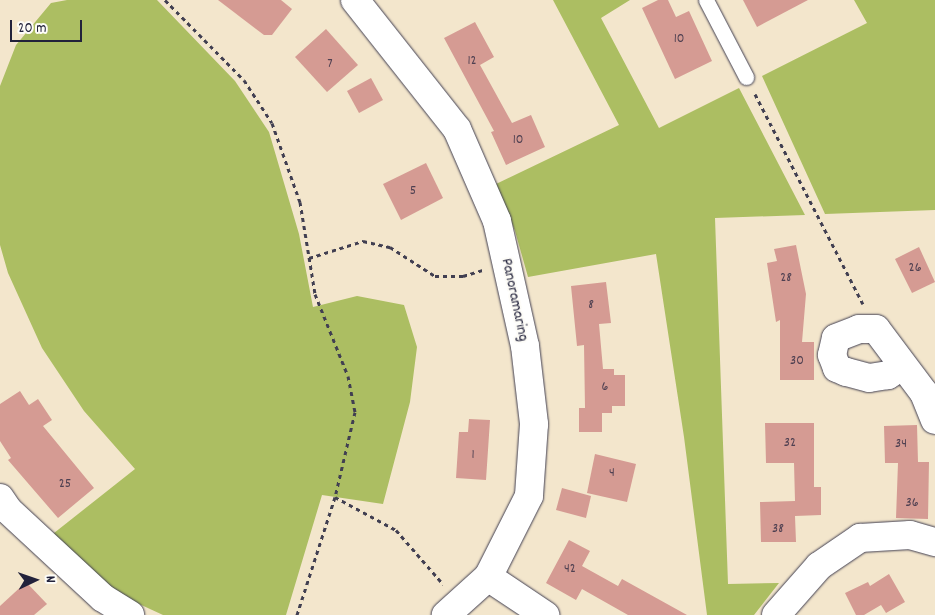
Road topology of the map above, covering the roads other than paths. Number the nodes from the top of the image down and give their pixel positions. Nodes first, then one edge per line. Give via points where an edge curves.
1 (356, 0) edge
2 (706, 0) edge
3 (746, 78) road end
4 (902, 366) junction
5 (935, 420) edge
6 (0, 498) edge
7 (935, 542) edge
8 (488, 577) junction
9 (455, 607) edge
10 (130, 615) edge
11 (545, 615) edge
12 (776, 615) edge

1 - 8 street, Panoramaring via 458,129 497,221 525,346 534,424 529,496
2 - 3 lane
4 - 4 street via 876,329 859,329 836,338 832,355 837,368 869,378 888,375
4 - 5 street via 924,393
6 - 10 street via 8,510 103,598
7 - 12 street via 910,535 860,538 819,566
8 - 9 street, Panoramaring
8 - 11 street

